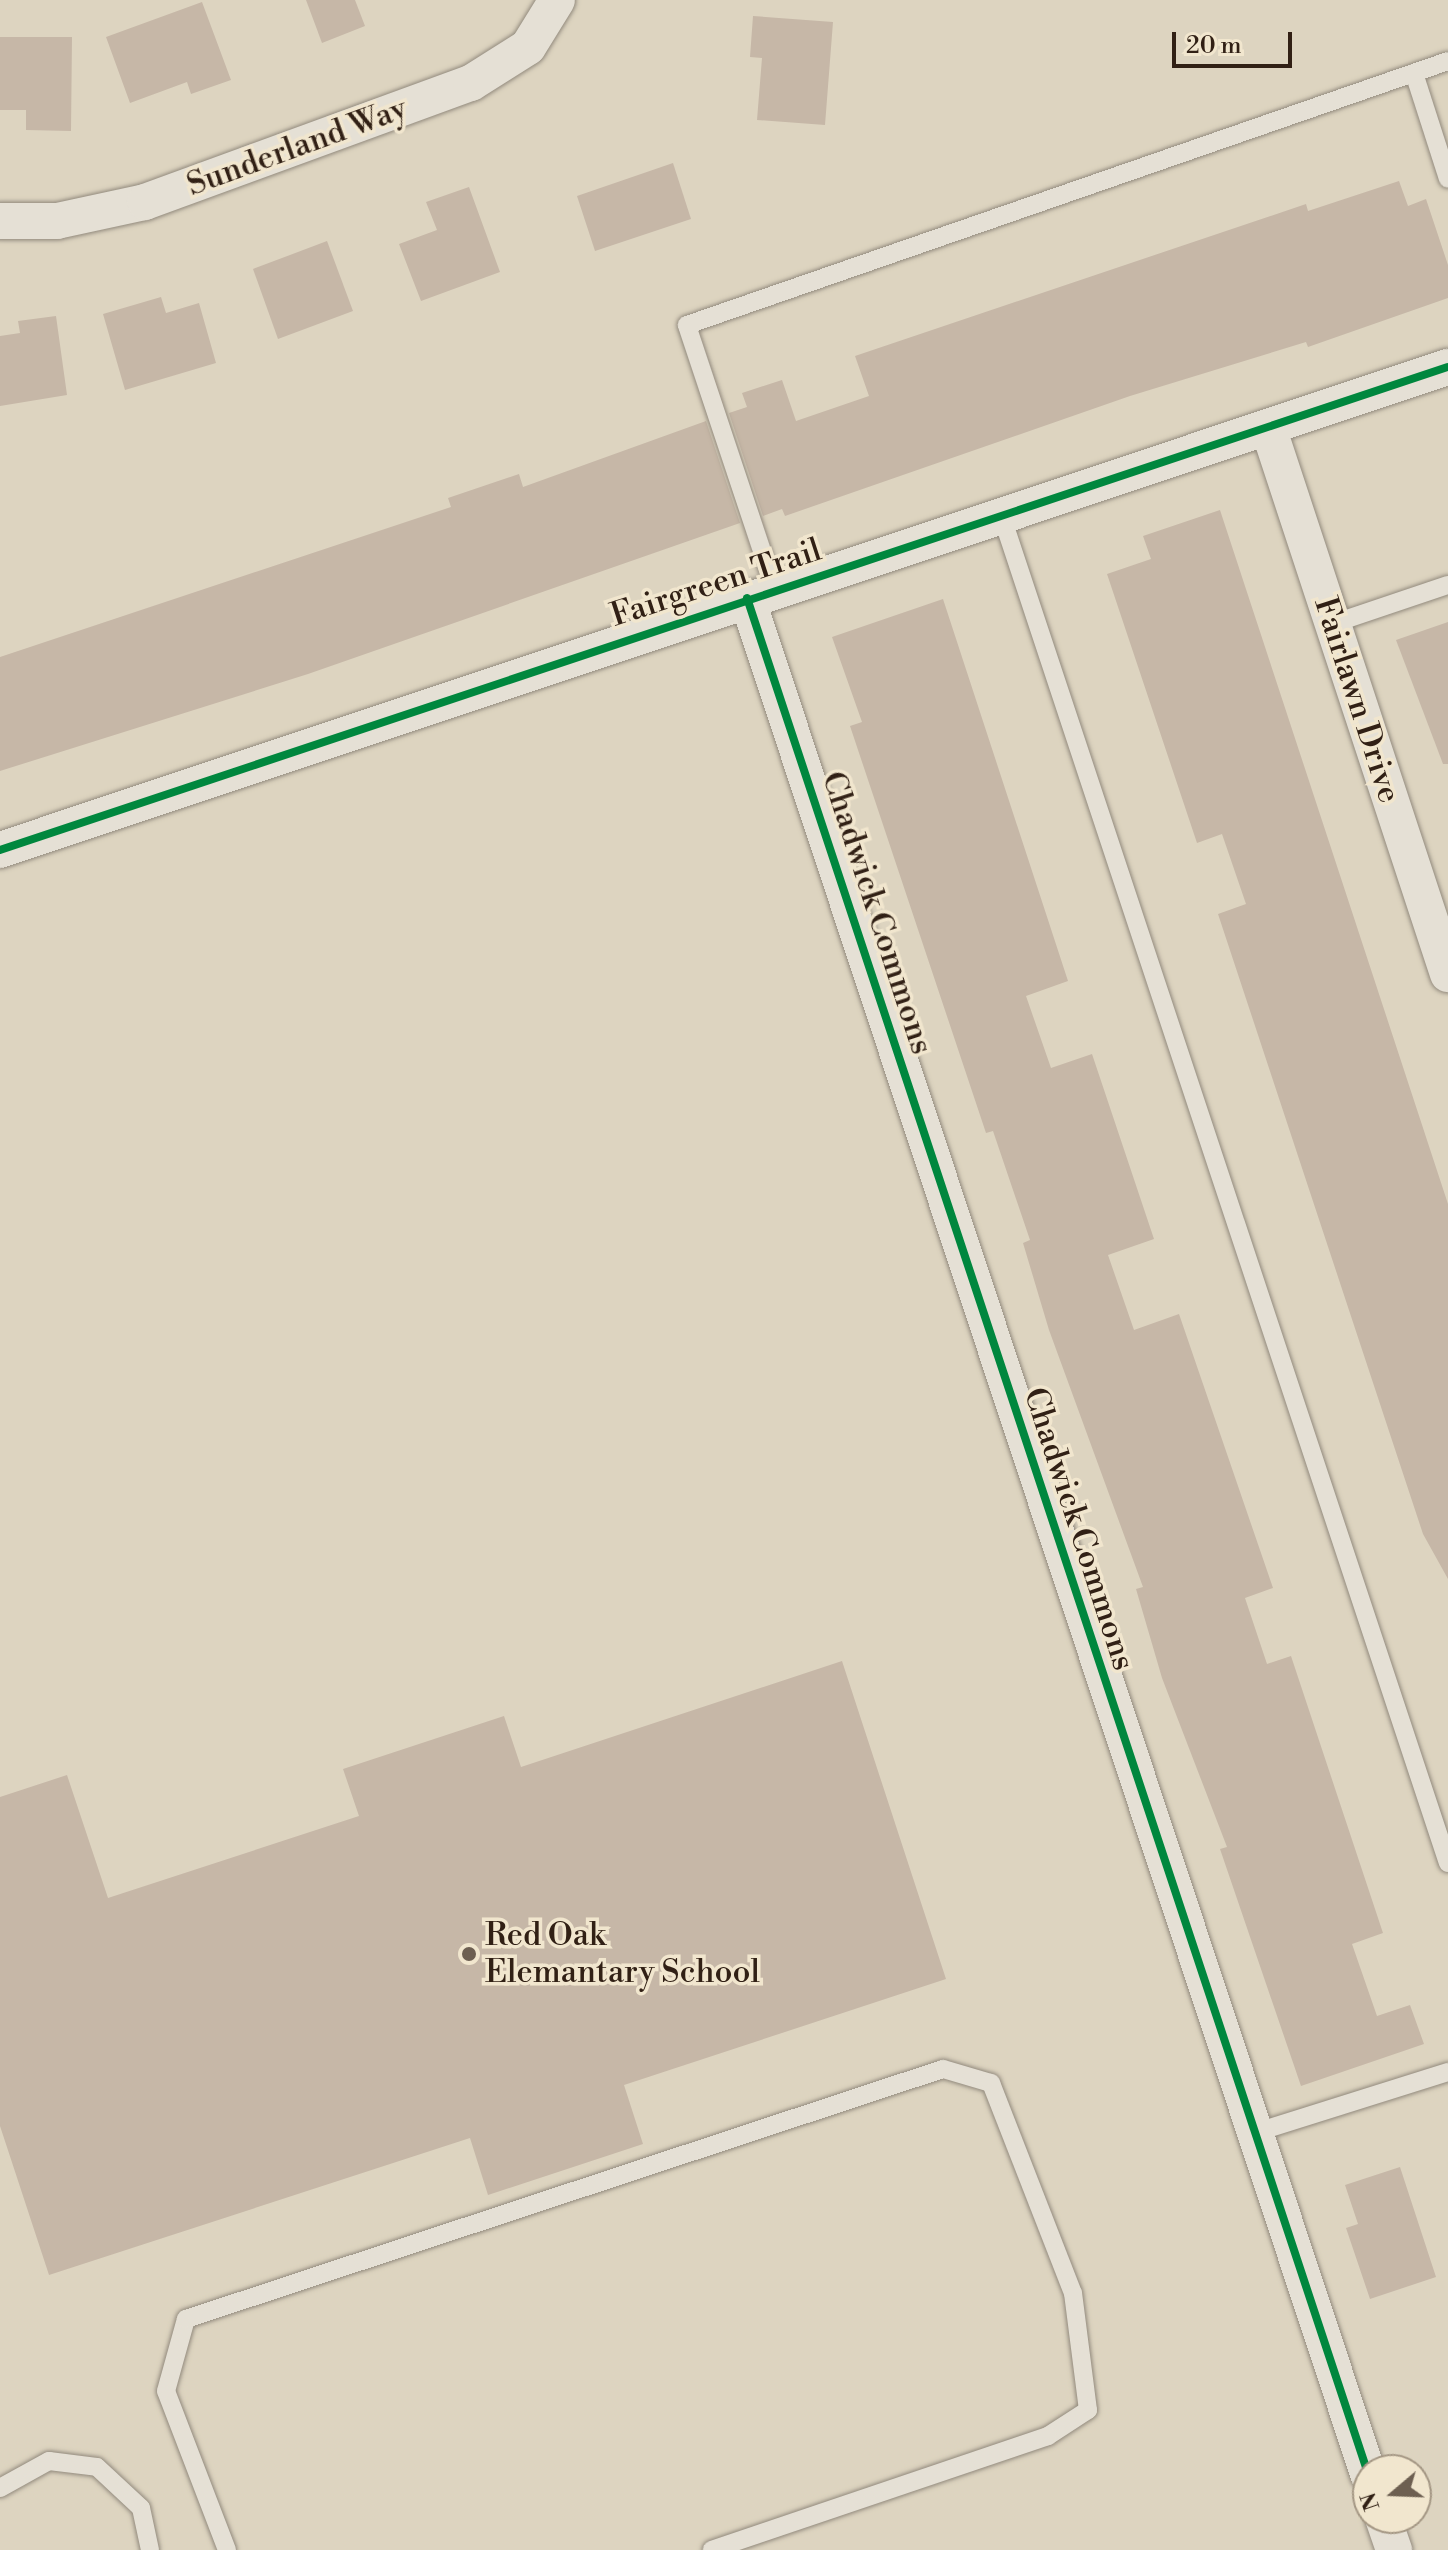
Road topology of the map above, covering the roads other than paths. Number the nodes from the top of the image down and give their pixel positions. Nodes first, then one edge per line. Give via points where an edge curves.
1 (557, 0) edge
2 (1448, 61) edge
3 (1414, 73) junction
4 (1448, 179) edge
5 (0, 221) edge
6 (1448, 367) edge
7 (1268, 427) junction
8 (1001, 514) junction
9 (1448, 585) edge
10 (760, 593) junction
11 (1332, 624) junction
12 (0, 850) edge
13 (1448, 974) edge
14 (1448, 1863) edge
15 (1448, 2072) edge
16 (1251, 2134) junction
17 (1361, 2454) edge
18 (2, 2480) edge
19 (150, 2550) edge
20 (227, 2550) edge
21 (712, 2550) edge

1 - 5 street, Sunderland Way via 528,47 471,83 145,202 57,221
2 - 3 lane
3 - 4 lane
3 - 10 lane via 687,325
6 - 7 street, Fairgreen Trail
7 - 8 street, Fairgreen Trail
7 - 11 street, Fairlawn Drive
8 - 10 street, Fairgreen Trail
8 - 14 lane
9 - 11 lane
10 - 12 street, Fairgreen Trail
10 - 16 street, Chadwick Commons
11 - 13 street, Fairlawn Drive
15 - 16 lane
16 - 17 street, Chadwick Commons
18 - 19 lane via 49,2461 97,2467 141,2508
20 - 21 lane via 166,2391 186,2319 943,2069 991,2083 1073,2293 1088,2410 1048,2436

